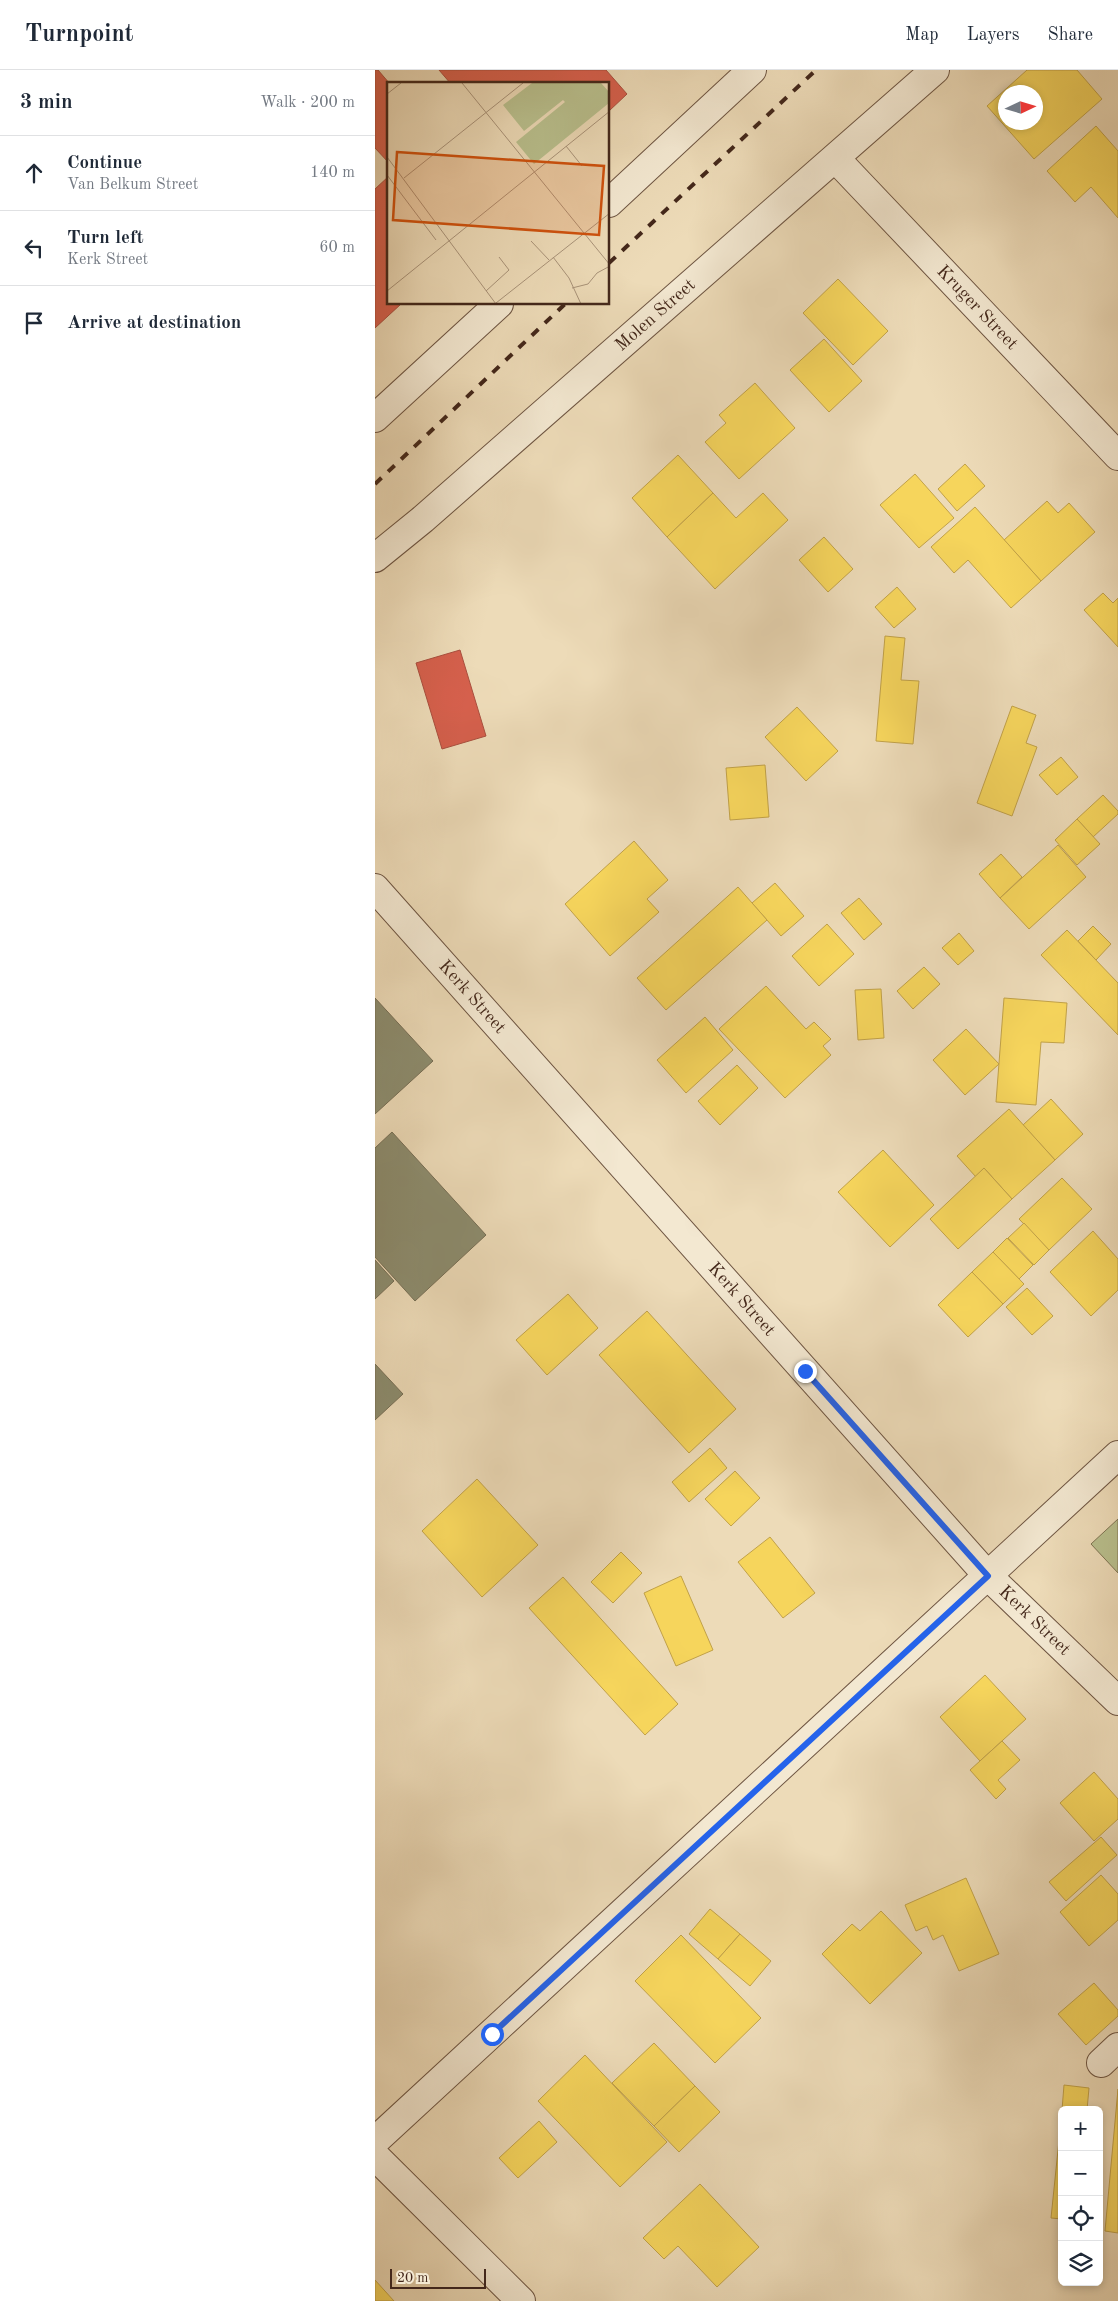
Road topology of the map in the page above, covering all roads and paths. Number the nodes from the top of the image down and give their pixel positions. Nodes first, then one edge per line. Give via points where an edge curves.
1 (752, 70) edge
2 (935, 70) edge
3 (836, 159) junction
4 (610, 202) edge
5 (498, 305) edge
6 (375, 418) edge
7 (1118, 456) edge
8 (375, 558) edge
9 (375, 888) edge
10 (1118, 1455) edge
11 (988, 1576) junction
12 (1118, 1701) edge
13 (375, 2141) edge
14 (375, 2156) edge
15 (521, 2301) edge

1 - 4 street
2 - 3 street, Molen Street
3 - 7 street, Kruger Street
3 - 8 street, Molen Street
5 - 6 street
9 - 11 street, Kerk Street
10 - 11 street
11 - 12 street, Kerk Street
11 - 13 street
14 - 15 street

